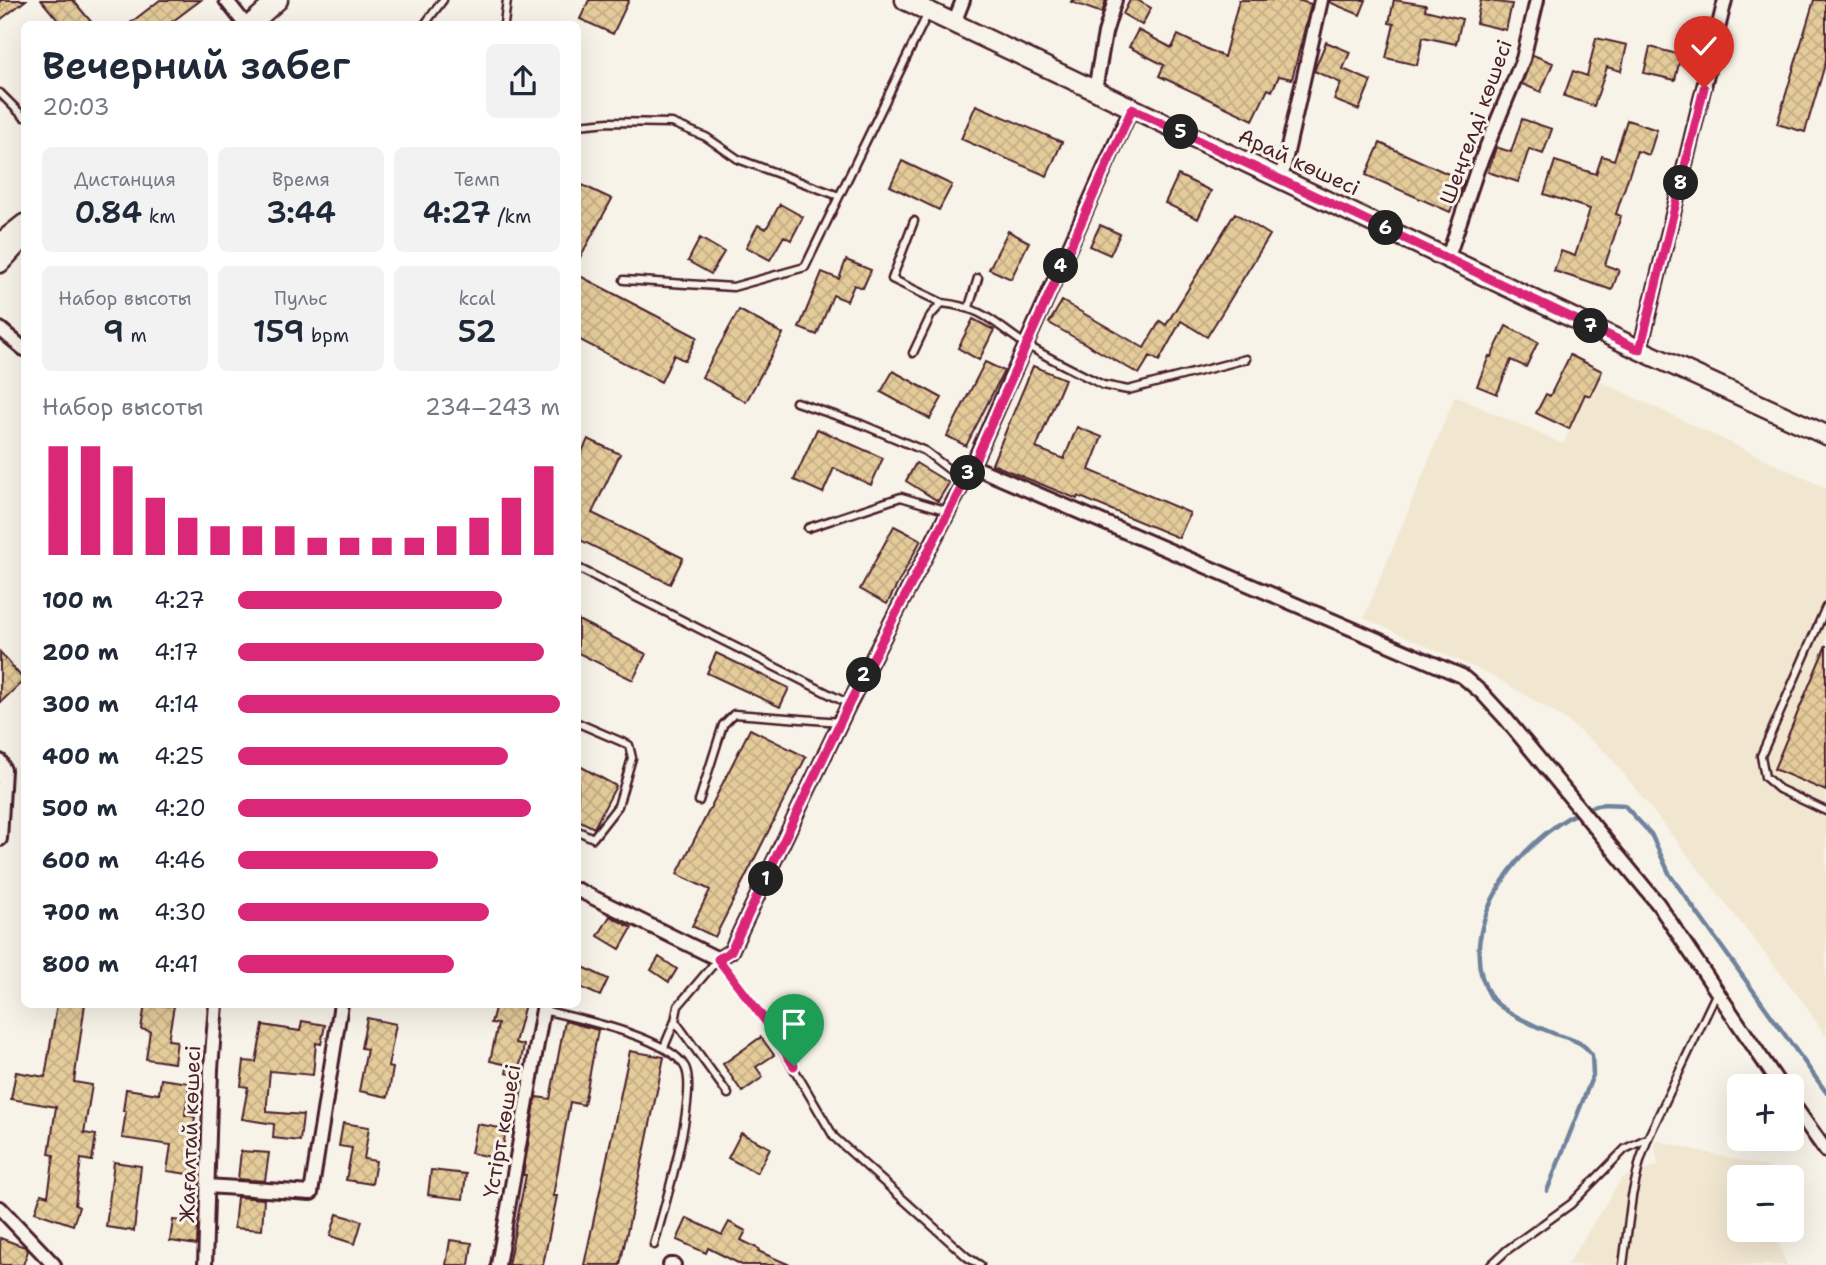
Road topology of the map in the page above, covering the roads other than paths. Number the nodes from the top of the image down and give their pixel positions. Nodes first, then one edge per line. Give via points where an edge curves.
1 (226, 0) edge
2 (278, 0) edge
3 (443, 0) edge
4 (507, 0) edge
5 (905, 0) edge
6 (963, 0) edge
7 (1115, 0) edge
8 (1321, 0) edge
9 (1537, 0) edge
10 (1725, 0) edge
11 (929, 11) junction
12 (243, 21) edge
13 (254, 21) edge
14 (427, 21) edge
15 (505, 21) edge
16 (954, 23) junction
17 (1095, 90) junction
18 (0, 93) edge
19 (1132, 109) junction
20 (21, 114) edge
21 (581, 125) edge
22 (1281, 179) junction
23 (839, 196) junction
24 (914, 222) dead end
25 (21, 226) edge
26 (21, 240) edge
27 (0, 243) edge
28 (1448, 257) junction
29 (0, 262) edge
30 (978, 278) dead end
31 (624, 280) dead end
32 (942, 303) junction
33 (970, 307) junction
34 (0, 329) edge
35 (1026, 344) junction
36 (21, 346) edge
37 (1640, 350) junction
38 (912, 353) dead end
39 (1246, 359) dead end
40 (796, 402) dead end
41 (1826, 435) edge
42 (972, 467) junction
43 (964, 481) junction
44 (948, 511) junction
45 (808, 528) dead end
46 (581, 570) edge
47 (1826, 607) edge
48 (849, 704) junction
49 (841, 722) junction
50 (581, 724) edge
51 (0, 761) edge
52 (699, 801) dead end
53 (1826, 811) edge
54 (581, 832) edge
55 (0, 839) edge
56 (581, 892) edge
57 (718, 959) junction
58 (1717, 990) junction
59 (216, 1008) edge
60 (340, 1008) edge
61 (544, 1008) edge
62 (547, 1008) edge
63 (675, 1021) junction
64 (664, 1047) junction
65 (1772, 1074) edge
66 (728, 1094) dead end
67 (1804, 1120) edge
68 (1648, 1138) junction
69 (1826, 1151) edge
70 (207, 1186) junction
71 (0, 1208) edge
72 (654, 1245) dead end
73 (46, 1262) edge
74 (205, 1265) edge
75 (498, 1265) edge
76 (980, 1265) edge
77 (1491, 1265) edge
78 (1623, 1265) edge

1 - 12 street
2 - 13 main road
3 - 14 lane
4 - 15 lane
5 - 11 main road, Арай көшесі
6 - 16 street
7 - 17 street
8 - 22 street
9 - 28 street, Шеңгелді көшесі via 1523,59
10 - 37 street
11 - 16 main road, Арай көшесі
11 - 23 lane
16 - 17 main road, Арай көшесі
17 - 19 main road, Арай көшесі
18 - 20 lane
19 - 22 main road, Арай көшесі
19 - 35 street
21 - 23 lane via 672,123 706,137 738,159
22 - 28 main road, Арай көшесі
23 - 31 lane via 805,267 733,287
24 - 32 lane via 892,279
25 - 27 main road
26 - 29 main road
28 - 37 main road, Арай көшесі
30 - 33 lane
32 - 33 lane
32 - 38 lane
33 - 35 lane
34 - 36 street
35 - 39 lane via 1103,385 1128,390
35 - 42 street
37 - 41 main road, Арай көшесі
40 - 43 lane via 925,451
42 - 43 street
42 - 58 street via 1462,676 1506,719 1658,904
43 - 44 street
44 - 45 lane via 901,497
44 - 48 street
46 - 48 lane
47 - 53 lane via 1761,756 1765,777 1779,789
48 - 49 street
49 - 52 lane via 733,714 723,725
49 - 57 street via 731,951
50 - 54 lane via 629,745 632,758 618,806 593,838
51 - 55 street via 4,770
56 - 57 street
57 - 63 lane via 678,1006
57 - 76 lane via 767,1023 834,1138
58 - 65 street
58 - 68 lane
59 - 70 street, Жағалтай көшесі
60 - 70 street via 311,1193
61 - 75 street, Үстірт көшесі
62 - 64 lane
63 - 64 lane
63 - 66 lane
64 - 72 lane via 685,1067 688,1097
67 - 69 street
68 - 77 lane via 1625,1149 1571,1204
68 - 78 lane via 1632,1196
70 - 74 street, Жағалтай көшесі
71 - 73 street

